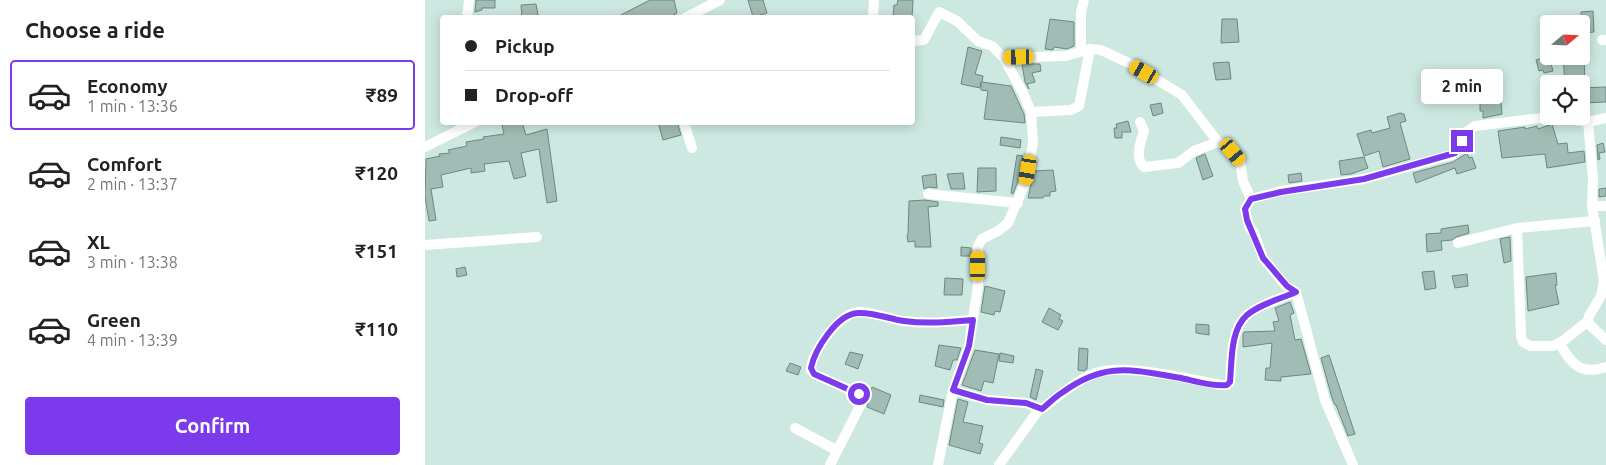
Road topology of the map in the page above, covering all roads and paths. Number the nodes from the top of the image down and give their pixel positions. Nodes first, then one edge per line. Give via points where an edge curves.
1 (469, 0) edge
2 (720, 0) edge
3 (874, 0) edge
4 (1084, 0) edge
5 (467, 15) edge
6 (691, 15) edge
7 (873, 15) edge
8 (915, 41) edge
9 (1085, 50) junction
10 (1004, 58) junction
11 (1031, 112) junction
12 (1540, 118) edge
13 (1606, 118) edge
14 (1140, 122) dead end
15 (1590, 122) edge
16 (469, 125) edge
17 (685, 125) edge
18 (1588, 125) edge
19 (1218, 142) junction
20 (425, 148) edge
21 (692, 148) dead end
22 (928, 194) dead end
23 (1251, 199) junction
24 (1018, 204) junction
25 (1592, 206) junction
26 (1606, 206) edge
27 (1595, 221) junction
28 (1517, 228) junction
29 (537, 237) dead end
30 (1458, 244) dead end
31 (425, 245) edge
32 (1296, 292) junction
33 (973, 320) junction
34 (1588, 322) junction
35 (1606, 340) edge
36 (1559, 343) junction
37 (1606, 367) edge
38 (953, 390) junction
39 (1040, 408) junction
40 (795, 428) dead end
41 (836, 450) junction
42 (830, 465) edge
43 (938, 465) edge
44 (999, 465) edge
45 (1353, 465) edge

1 - 5 street
2 - 6 street
3 - 7 street
4 - 9 street via 1081,27
8 - 10 street via 924,40 939,12 957,21
9 - 10 street via 1065,56
9 - 11 street via 1079,106 1071,110
9 - 19 street via 1101,50 1176,91
10 - 11 street
11 - 24 street via 1033,143
12 - 23 street via 1475,126 1465,133 1460,147 1451,155 1364,179
13 - 15 street
14 - 19 street via 1144,130 1139,143 1139,159 1144,167 1181,162 1194,152
16 - 20 street
17 - 21 street
18 - 25 street
19 - 23 street via 1227,145 1240,161
22 - 24 street
23 - 32 street via 1245,209 1247,220 1263,258
24 - 33 street via 1004,227 979,241
25 - 26 street
25 - 27 street
27 - 28 street
27 - 34 street via 1603,290
28 - 30 street
28 - 36 street via 1522,339 1530,346
29 - 31 street
32 - 39 street via 1257,309 1244,319 1236,334 1227,385 1130,370 1102,371 1060,393
32 - 45 street via 1325,400
33 - 38 street via 969,346
33 - 41 street via 932,323 853,313 840,321 822,342 811,368 814,374 862,398
34 - 35 street
34 - 36 street
36 - 37 street via 1578,368
38 - 39 street via 987,400 1026,403
38 - 43 street
39 - 44 street
40 - 41 street
41 - 42 street

